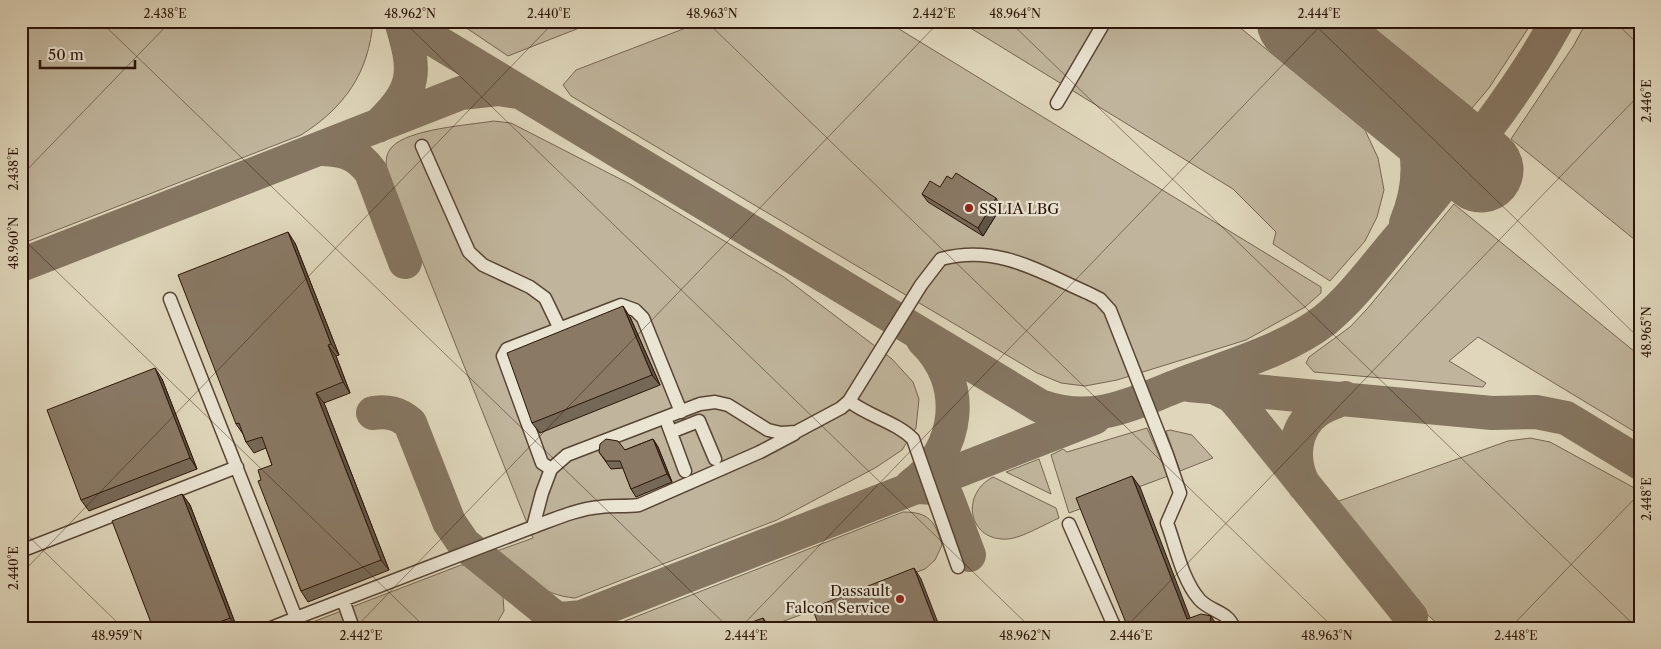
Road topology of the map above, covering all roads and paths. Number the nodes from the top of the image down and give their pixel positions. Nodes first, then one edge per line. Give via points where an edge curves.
1 (1105, 21) edge
2 (1057, 103) dead end
3 (422, 146) dead end
4 (170, 299) dead end
5 (560, 329) junction
6 (849, 401) junction
7 (681, 412) junction
8 (665, 418) junction
9 (671, 432) junction
10 (796, 432) junction
11 (715, 459) dead end
12 (237, 467) junction
13 (551, 469) junction
14 (685, 471) dead end
15 (1070, 524) dead end
16 (533, 527) junction
17 (21, 551) edge
18 (958, 567) dead end
19 (343, 600) junction
20 (296, 618) junction
21 (271, 628) edge
22 (353, 628) edge
23 (1115, 628) edge
24 (1234, 628) edge

1 - 2 lane
3 - 5 lane via 469,252 483,265 530,287 545,298
4 - 12 lane
5 - 7 lane via 621,305 635,310 643,318
5 - 13 lane via 507,349 503,356 542,463
6 - 10 lane
6 - 18 lane via 861,411 907,432 913,438
6 - 24 lane via 940,259 970,254 1005,258 1100,300 1110,310 1180,493 1167,523 1190,584 1200,600 1224,613
7 - 8 lane
7 - 10 lane via 715,402 728,405 768,430
8 - 9 lane
8 - 13 lane via 567,455
9 - 11 lane via 699,421
9 - 14 lane
10 - 16 lane via 760,452 639,505 621,508 601,506
12 - 17 lane
12 - 20 lane
13 - 16 lane
15 - 23 lane
16 - 19 lane
19 - 20 lane
19 - 22 lane
20 - 21 lane

